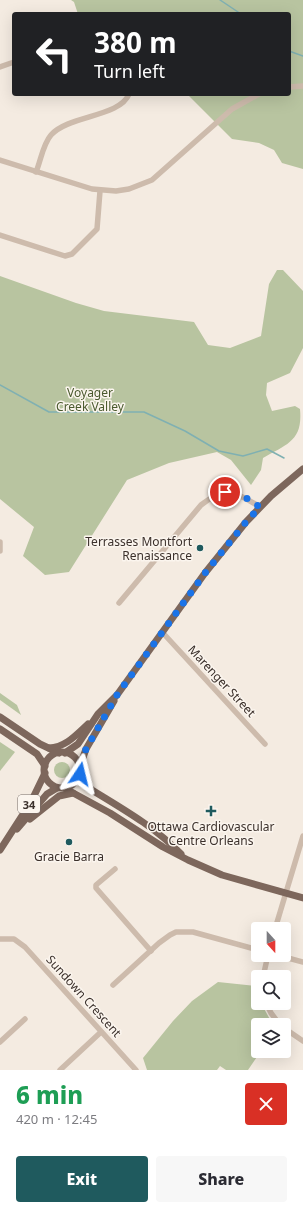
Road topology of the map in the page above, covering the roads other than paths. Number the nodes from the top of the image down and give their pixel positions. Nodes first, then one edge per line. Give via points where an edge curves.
1 (12, 63) edge
2 (0, 67) edge
3 (303, 86) edge
4 (291, 87) edge
5 (127, 96) edge
6 (256, 96) edge
7 (0, 160) edge
8 (36, 172) junction
9 (100, 191) junction
10 (0, 235) edge
11 (303, 469) edge
12 (260, 507) junction
13 (0, 542) edge
14 (0, 551) edge
15 (119, 603) dead end
16 (163, 633) junction
17 (117, 695) junction
18 (98, 714) junction
19 (0, 717) edge
20 (0, 730) edge
21 (265, 744) dead end
22 (46, 748) junction
23 (62, 753) junction
24 (80, 766) junction
25 (45, 770) junction
26 (80, 774) junction
27 (61, 788) junction
28 (77, 794) junction
29 (23, 824) junction
30 (12, 834) junction
31 (303, 836) edge
32 (0, 850) edge
33 (186, 859) junction
34 (115, 870) dead end
35 (286, 894) junction
36 (303, 898) edge
37 (277, 922) edge
38 (0, 939) edge
39 (251, 948) edge
40 (152, 950) junction
41 (291, 959) edge
42 (303, 962) edge
43 (113, 985) dead end
44 (25, 1019) dead end
45 (102, 1032) junction
46 (291, 1033) edge
47 (303, 1041) edge
48 (0, 1042) edge
49 (60, 1070) edge
50 (136, 1070) edge

1 - 2 street
3 - 4 street
5 - 8 street via 114,108 57,129 48,138
6 - 9 street via 232,109 152,180 125,190
7 - 8 street
8 - 9 street
9 - 10 street via 97,229 72,254 65,256
11 - 12 main road, 34
12 - 15 street via 240,494 225,492 213,496 201,505
12 - 16 main road, 34 via 205,573
13 - 14 street
16 - 17 main road, 34
16 - 21 street, Marenger Street
17 - 18 main road, 34
17 - 24 main road, 34 via 86,749
18 - 22 main road via 68,742
18 - 23 main road, 34 via 78,744
19 - 22 main road
20 - 25 main road via 37,754
22 - 23 main road
23 - 24 main road via 74,757
23 - 25 main road, 34 via 50,757
24 - 26 main road, 34
25 - 27 main road, 34 via 49,782
25 - 30 main road, 34 via 36,792
26 - 27 main road, 34 via 74,784
26 - 33 main road via 92,790 152,828
27 - 28 main road
27 - 29 main road, 34 via 47,794
28 - 29 main road via 65,793 59,796
28 - 33 main road
29 - 30 main road, 34
30 - 32 main road, 34
31 - 35 street
33 - 35 main road via 222,875
34 - 40 street via 96,885 96,888
35 - 36 main road
35 - 37 street
38 - 45 street, Sundown Crescent via 14,939 48,971
39 - 40 street via 184,931 170,934
40 - 43 street
41 - 42 street
44 - 48 street
45 - 49 street
45 - 50 street, Sundown Crescent
46 - 47 street

